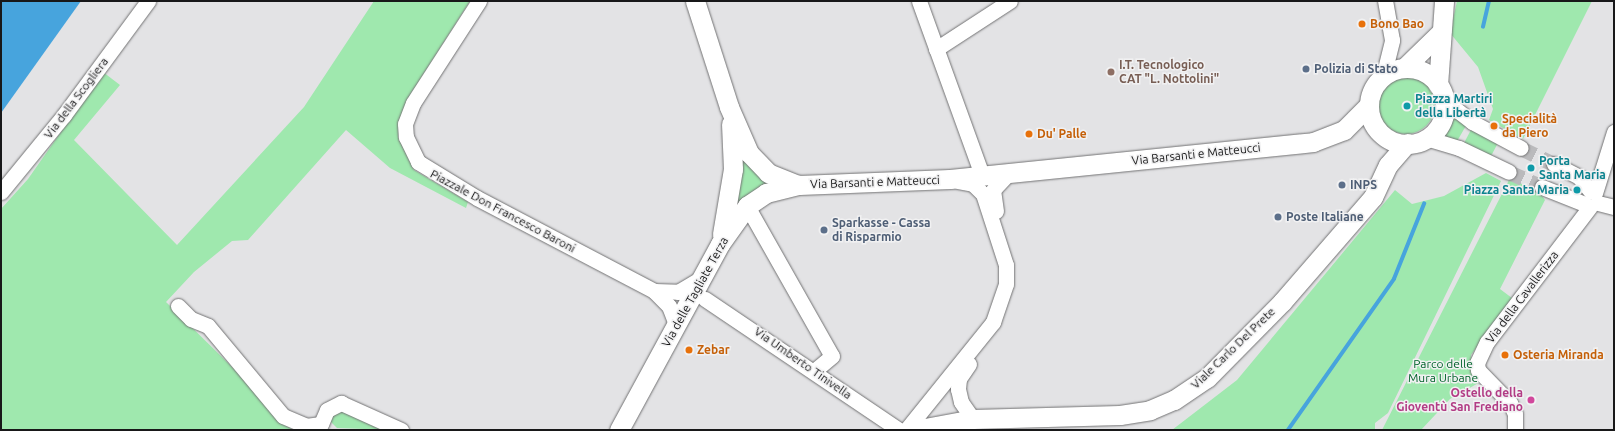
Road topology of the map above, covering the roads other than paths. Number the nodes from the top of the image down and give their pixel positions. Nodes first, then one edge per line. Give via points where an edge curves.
1 (148, 1) edge
2 (479, 1) edge
3 (695, 1) edge
4 (919, 1) edge
5 (1010, 1) edge
6 (1385, 1) edge
7 (1444, 1) edge
8 (1441, 32) junction
9 (936, 49) junction
10 (1404, 68) junction
11 (1383, 77) junction
12 (1441, 92) junction
13 (1369, 105) junction
14 (729, 107) junction
15 (1614, 132) edge
16 (1426, 138) junction
17 (1407, 143) junction
18 (1521, 148) tunnel mouth
19 (1554, 164) tunnel mouth
20 (1509, 172) tunnel mouth
21 (1009, 173) junction
22 (982, 176) junction
23 (950, 179) junction
24 (799, 185) junction
25 (1542, 187) tunnel mouth
26 (1, 192) edge
27 (1592, 200) junction
28 (747, 206) junction
29 (1614, 207) edge
30 (720, 244) junction
31 (700, 279) junction
32 (654, 291) junction
33 (705, 299) dead end
34 (178, 306) dead end
35 (676, 324) junction
36 (814, 371) junction
37 (973, 419) junction
38 (324, 427) edge
39 (401, 430) edge
40 (619, 430) edge
41 (899, 430) edge
42 (906, 430) edge
43 (914, 430) edge
44 (1515, 430) edge

1 - 26 street, Via della Scogliera via 64,115
2 - 32 street, Piazzale Don Francesco Baroni via 413,103 405,124 406,137 418,162 476,198
3 - 14 main road
4 - 9 street
5 - 9 street
6 - 11 street via 1392,40
7 - 8 main road
8 - 10 main road
8 - 12 main road
9 - 22 street
10 - 11 main road
10 - 12 main road via 1422,71
11 - 13 main road via 1373,90
12 - 16 main road via 1441,122
12 - 18 street via 1472,122
13 - 17 main road via 1372,121 1382,134
13 - 21 main road, Via Barsanti e Matteucci via 1344,130 1313,142
14 - 24 main road via 754,161 768,173
14 - 30 main road via 733,169
15 - 27 street
16 - 17 main road
16 - 20 street via 1459,148
17 - 37 main road, Viale Carlo Del Prete via 1388,165 1373,197 1282,302 1191,390 1162,406 1135,413
19 - 27 street via 1578,177
21 - 22 main road, Via Barsanti e Matteucci
21 - 37 street via 995,186 992,197 1012,252 1014,289 999,327 959,379 961,402
22 - 23 main road, Via Barsanti e Matteucci
23 - 24 main road, Via Barsanti e Matteucci
23 - 42 street, Via Barsanti e Matteucci via 973,184 983,194 1006,264 1006,284 990,326
24 - 28 main road, Via delle Tagliate Terza via 766,192
25 - 27 street
27 - 29 street
27 - 44 street, Via della Cavallerizza via 1487,342 1477,363 1478,370 1510,403 1515,414
28 - 30 main road, Via delle Tagliate Terza
28 - 36 street via 832,356
30 - 31 main road, Via delle Tagliate Terza
31 - 32 street via 678,292
31 - 35 main road, Via delle Tagliate Terza
32 - 35 street, Piazzale Don Francesco Baroni via 669,306
33 - 36 street, Via Umberto Tinivella
34 - 38 street via 191,319 208,326 283,416 306,426
35 - 40 main road, Via delle Tagliate Terza
36 - 41 street, Via Umberto Tinivella
37 - 43 main road, Viale Carlo Del Prete
38 - 39 street via 327,410 341,403

